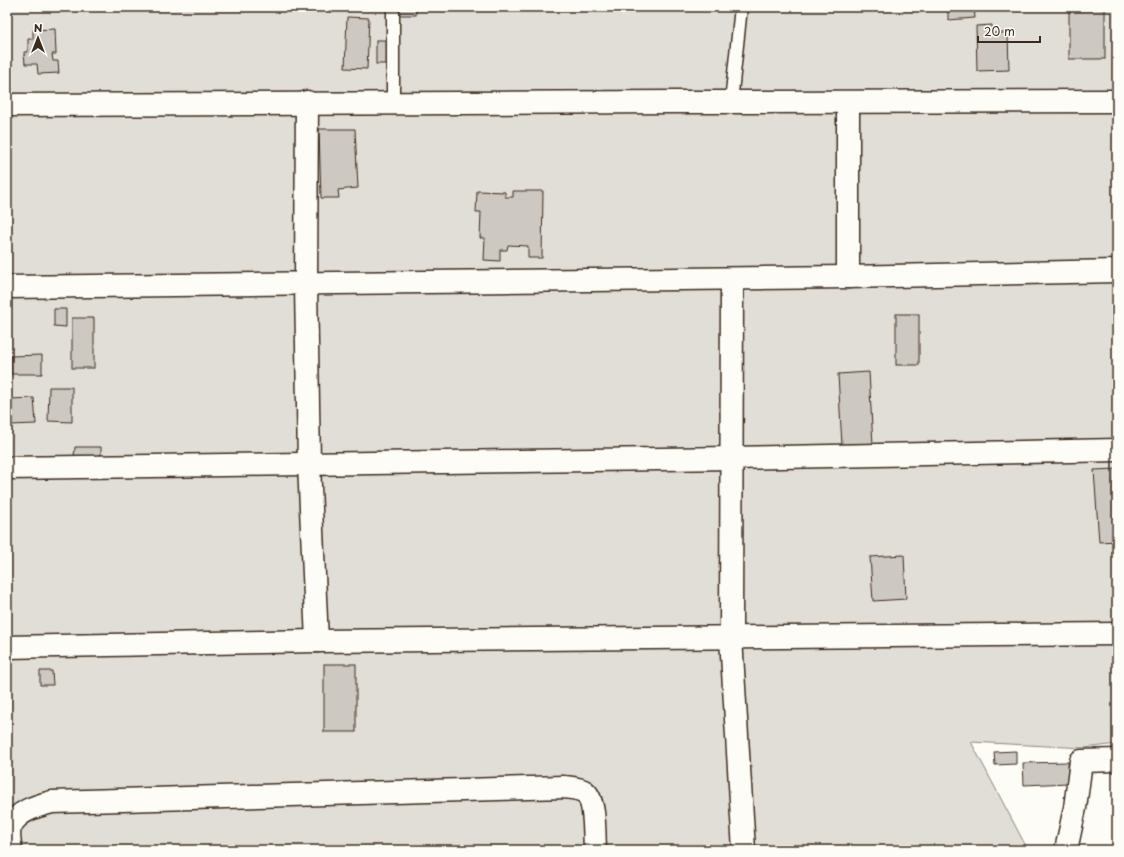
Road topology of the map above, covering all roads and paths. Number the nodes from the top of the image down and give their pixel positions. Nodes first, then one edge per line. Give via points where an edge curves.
1 (393, 7) edge
2 (741, 7) edge
3 (1117, 101) edge
4 (307, 102) junction
5 (393, 102) junction
6 (731, 102) junction
7 (848, 103) junction
8 (7, 105) edge
9 (1117, 271) edge
10 (848, 277) junction
11 (732, 279) junction
12 (306, 285) junction
13 (7, 287) edge
14 (1117, 450) edge
15 (732, 458) junction
16 (309, 464) junction
17 (7, 468) edge
18 (1117, 634) edge
19 (731, 638) junction
20 (317, 641) junction
21 (7, 647) edge
22 (1117, 760) edge
23 (11, 850) edge
24 (595, 850) edge
25 (744, 850) edge
26 (1066, 850) edge

1 - 5 lane
2 - 6 lane
3 - 7 street
4 - 5 street
4 - 8 street
4 - 12 street
5 - 6 street
6 - 7 street
7 - 10 street
9 - 10 street
10 - 11 street
11 - 12 street
11 - 15 street
12 - 13 street
12 - 16 street
14 - 15 street
15 - 16 street
15 - 19 street
16 - 17 street
16 - 20 street
18 - 19 street
19 - 20 street
19 - 25 street
20 - 21 street
22 - 26 street via 1081,761
23 - 24 street via 10,829 15,820 23,812 52,802 564,786 586,793 591,801

